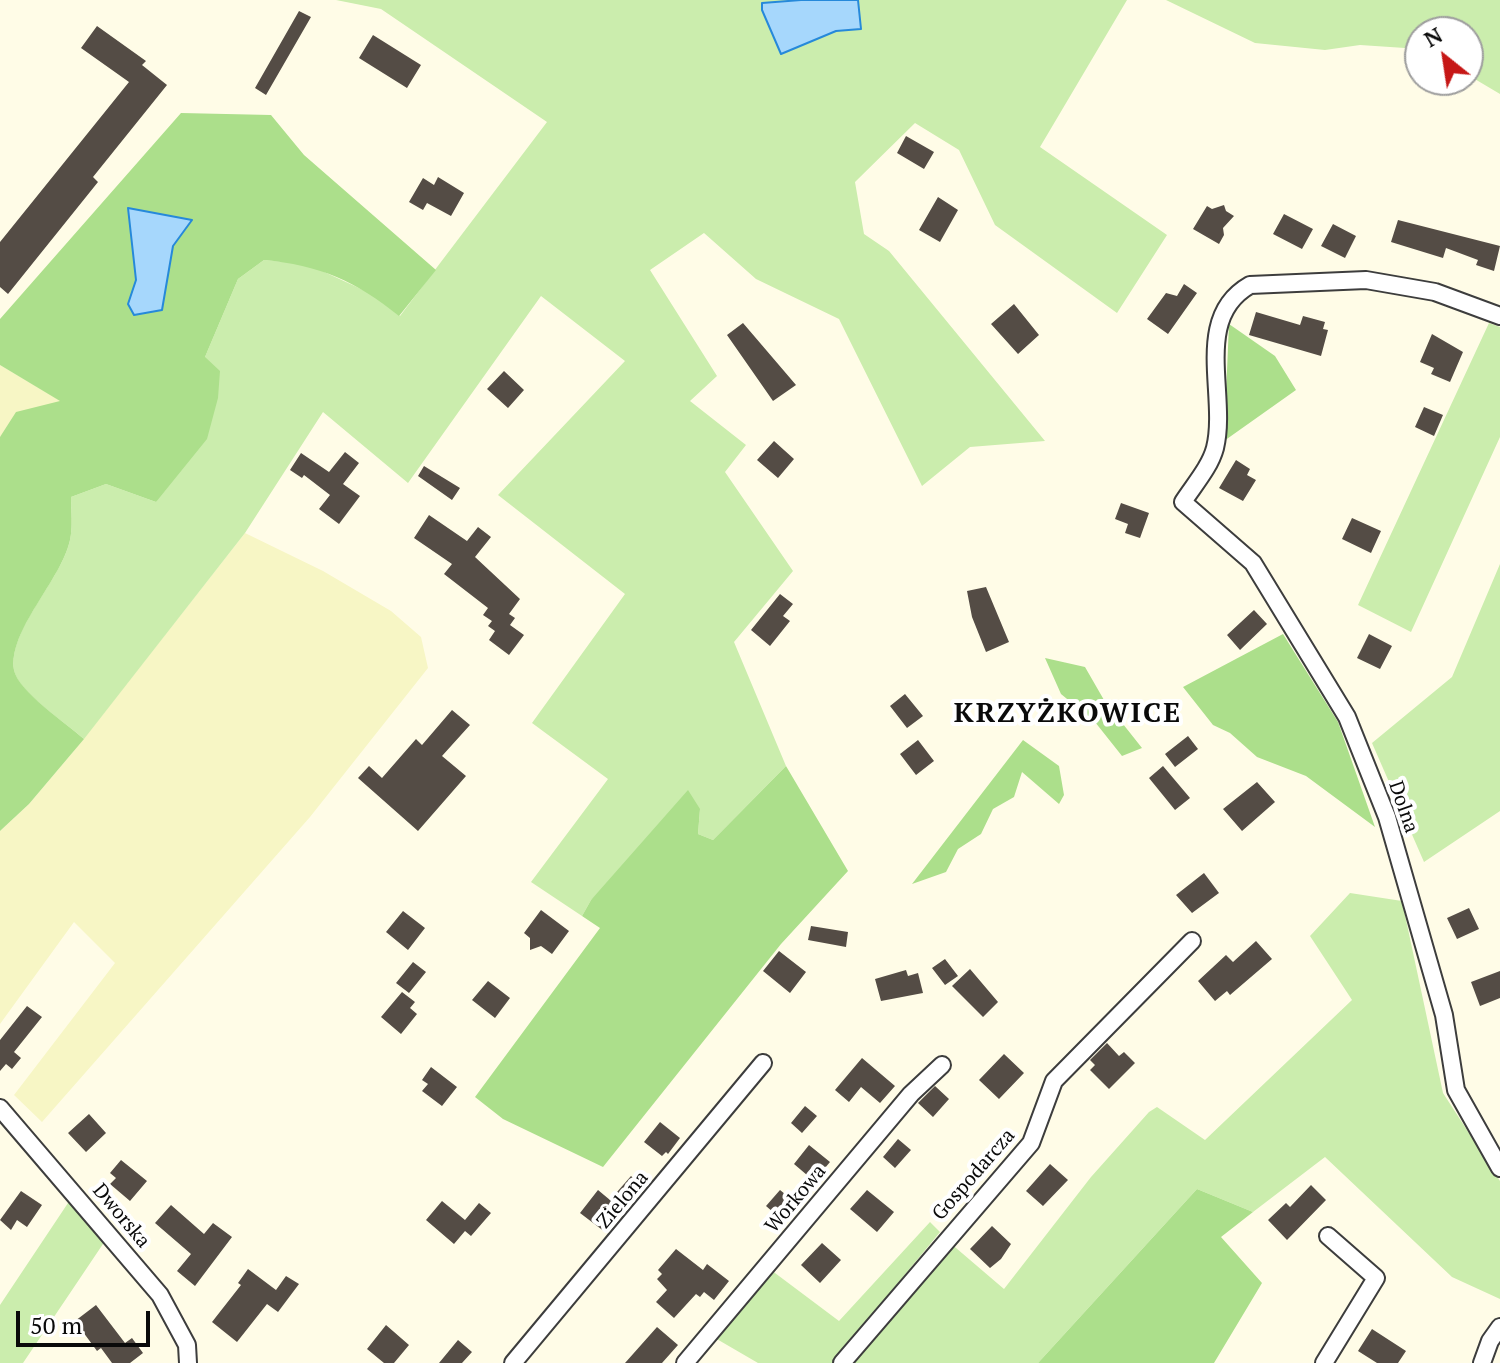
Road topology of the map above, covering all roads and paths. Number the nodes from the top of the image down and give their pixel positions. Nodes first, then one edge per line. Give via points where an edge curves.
1 (1500, 316) edge
2 (1192, 941) dead end
3 (763, 1063) dead end
4 (942, 1065) dead end
5 (0, 1108) edge
6 (1500, 1168) edge
7 (1328, 1236) dead end
8 (1500, 1327) edge
9 (188, 1363) edge
10 (513, 1363) edge
11 (685, 1363) edge
12 (842, 1363) edge
13 (1324, 1363) edge
14 (1482, 1363) edge

1 - 6 street, Dolna via 1435,292 1366,280 1250,285 1239,291 1222,315 1218,341 1215,449 1183,502 1253,563 1347,717 1387,817 1444,1015 1456,1090
2 - 12 street, Gospodarcza via 1054,1081 1031,1143
3 - 10 street, Zielona
4 - 11 street, Workowa via 911,1094
5 - 9 street, Dworska via 160,1295 187,1345
7 - 13 street via 1376,1278
8 - 14 street

